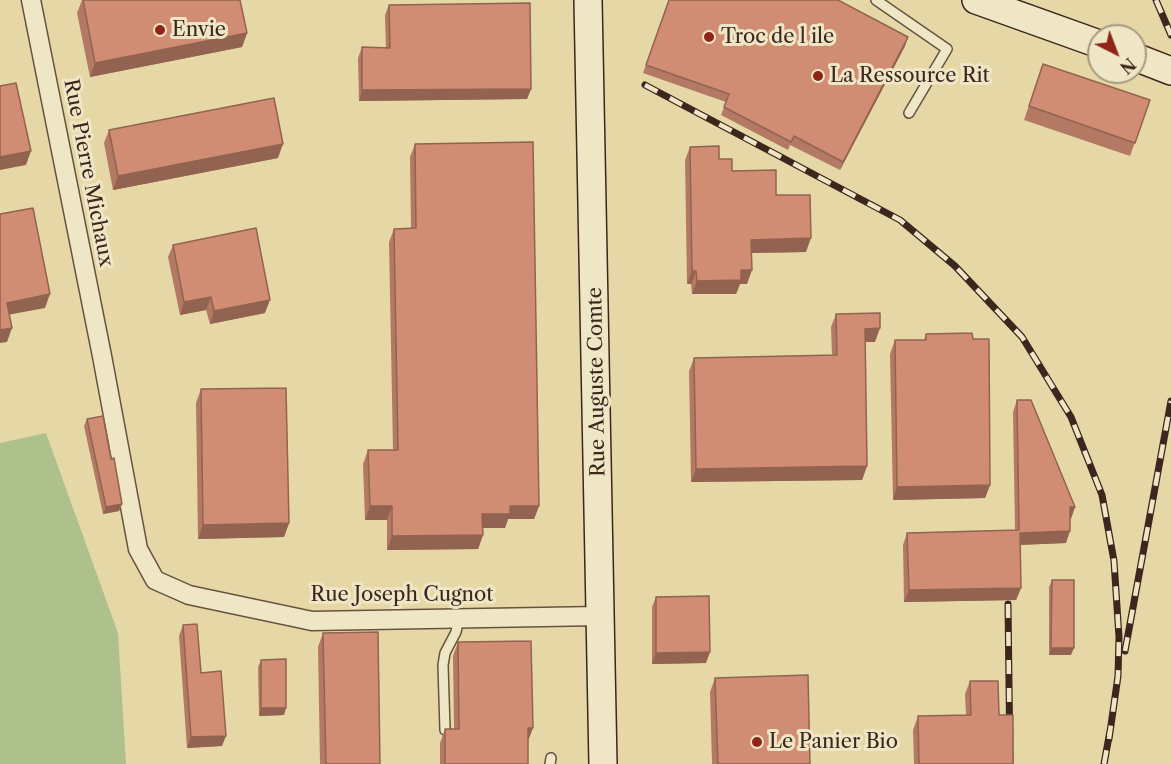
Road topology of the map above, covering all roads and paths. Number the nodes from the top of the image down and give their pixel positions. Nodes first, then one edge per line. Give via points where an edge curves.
1 (31, 0) edge
2 (588, 0) edge
3 (876, 0) edge
4 (976, 0) edge
5 (1087, 40) edge
6 (909, 113) dead end
7 (102, 356) joint
8 (600, 616) junction
9 (459, 618) junction
10 (445, 730) edge
11 (603, 764) edge

1 - 7 street, Rue Pierre Michaux
2 - 8 street, Rue Auguste Comte
3 - 6 lane via 947,49
4 - 5 street
7 - 9 street, Rue Joseph Cugnot via 138,549 155,580 189,595 312,621
8 - 9 street, Rue Joseph Cugnot
8 - 11 street, Rue Auguste Comte
9 - 10 lane via 443,666

